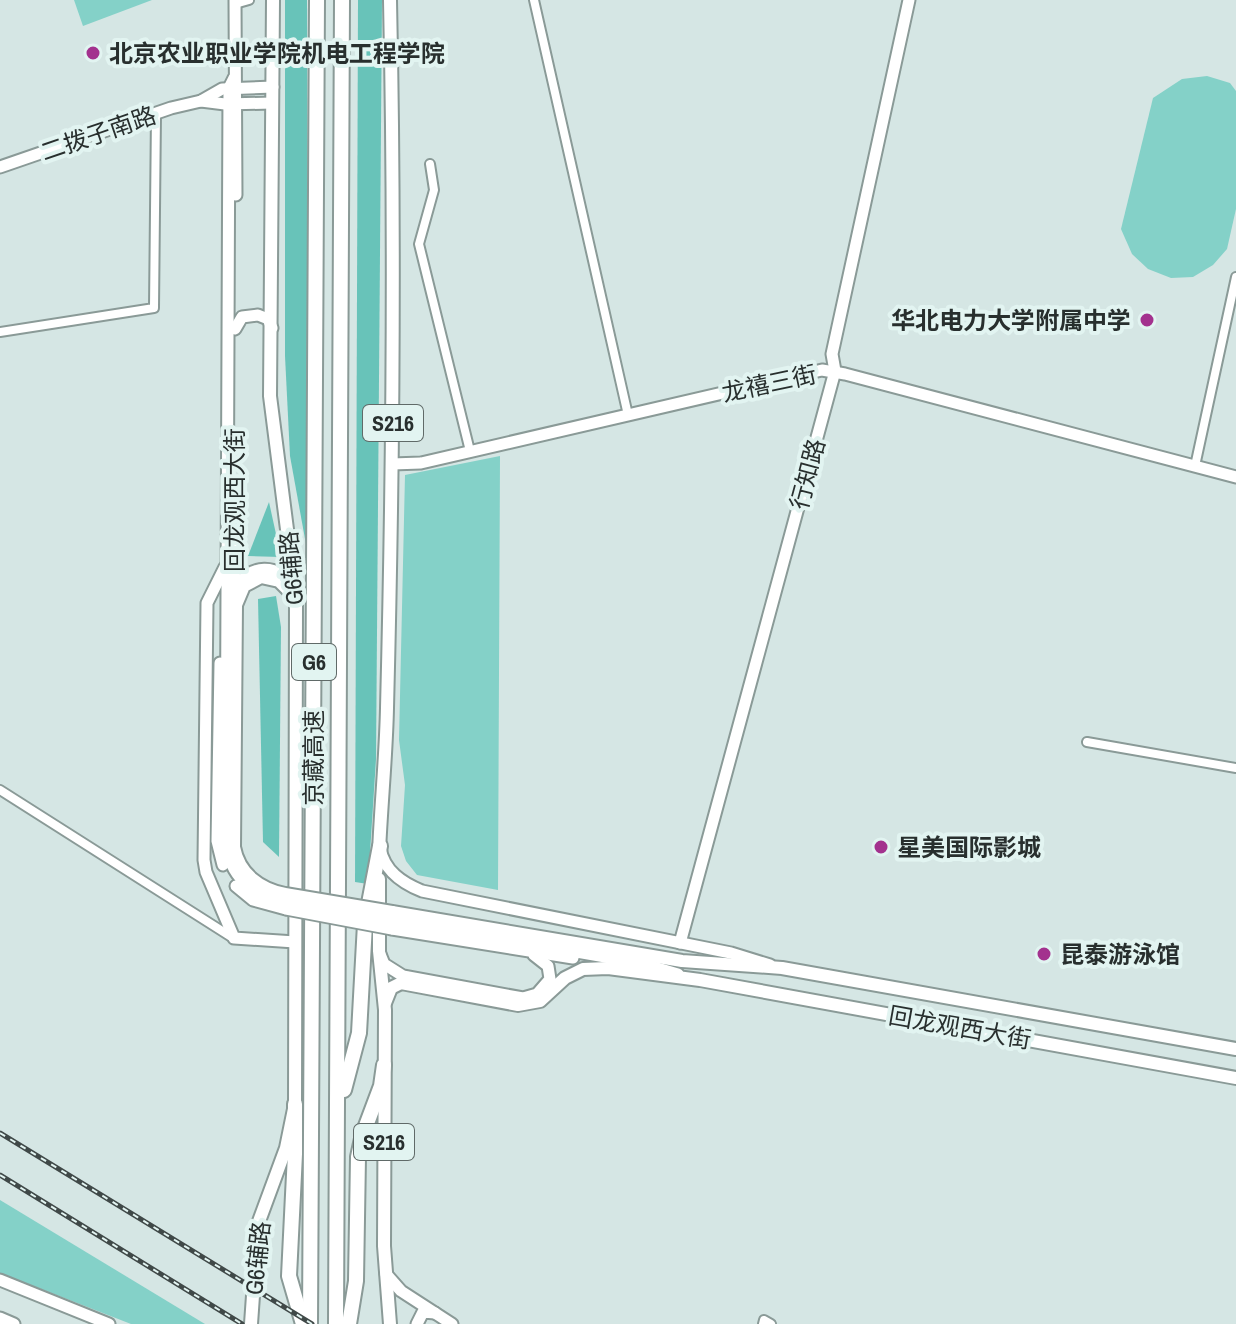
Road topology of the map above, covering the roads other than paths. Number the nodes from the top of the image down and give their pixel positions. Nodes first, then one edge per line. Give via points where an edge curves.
1 (249, 0) edge
2 (273, 0) edge
3 (317, 0) edge
4 (342, 0) edge
5 (390, 0) edge
6 (534, 0) edge
7 (909, 0) edge
8 (235, 2) edge
9 (233, 85) junction
10 (273, 87) junction
11 (197, 102) junction
12 (272, 103) junction
13 (232, 104) junction
14 (156, 113) junction
15 (430, 164) dead end
16 (0, 167) edge
17 (1236, 277) edge
18 (272, 328) junction
19 (235, 329) junction
20 (0, 332) edge
21 (835, 371) junction
22 (628, 415) junction
23 (470, 451) junction
24 (392, 464) junction
25 (1195, 466) junction
26 (1236, 477) edge
27 (225, 567) junction
28 (236, 599) junction
29 (296, 600) junction
30 (1087, 742) dead end
31 (1236, 768) edge
32 (0, 790) edge
33 (380, 846) junction
34 (286, 901) junction
35 (392, 920) junction
36 (234, 938) junction
37 (295, 942) junction
38 (680, 943) junction
39 (379, 951) junction
40 (530, 953) junction
41 (782, 968) junction
42 (684, 976) junction
43 (700, 980) junction
44 (385, 1010) junction
45 (1236, 1049) edge
46 (384, 1065) junction
47 (1236, 1078) edge
48 (295, 1104) junction
49 (339, 1110) junction
50 (386, 1273) junction
51 (0, 1280) edge
52 (440, 1315) junction
53 (0, 1318) edge
54 (14, 1324) edge
55 (109, 1324) edge
56 (251, 1324) edge
57 (303, 1324) edge
58 (310, 1324) edge
59 (336, 1324) edge
60 (349, 1324) edge
61 (390, 1324) edge
62 (417, 1324) edge
63 (452, 1324) edge
64 (763, 1324) edge
65 (771, 1324) edge

1 - 8 street
2 - 10 main road, G6辅路
3 - 58 highway, 京藏高速 / G6
4 - 49 highway, 京藏高速 / G6
5 - 24 main road, S216
6 - 22 street
7 - 21 street, 行知路 via 832,354
8 - 9 street, 回龙观西大街
9 - 10 street, 二拨子南路
9 - 11 street, 二拨子南路
9 - 13 street, 回龙观西大街
10 - 12 main road, G6辅路
11 - 13 street, 二拨子南路
11 - 14 street, 二拨子南路
12 - 13 street, 二拨子南路
12 - 18 main road, G6辅路
13 - 19 street, 回龙观西大街
13 - 27 street, 回龙观西大街
14 - 16 street, 二拨子南路
14 - 20 street via 154,308
15 - 23 street via 434,190 419,244
17 - 25 street
18 - 19 street via 268,319 256,315 242,317
18 - 29 main road, G6辅路 via 270,396
19 - 28 street, 回龙观西大街
21 - 22 street, 龙禧三街 via 817,370
21 - 25 street, 龙禧三街
21 - 38 street, 行知路
22 - 23 street, 龙禧三街
23 - 24 street, 龙禧三街
24 - 33 main road, S216
25 - 26 street, 龙禧三街
27 - 34 street, 回龙观西大街 via 227,851 243,883
27 - 36 street, 回龙观西大街 via 207,603 204,860
28 - 29 main road via 244,586 264,576 283,583
28 - 34 main road, 回龙观西大街 via 234,847 238,863 254,881
29 - 37 main road, G6辅路
30 - 31 street
32 - 36 street
33 - 38 street, 回龙观西大街 via 388,869 422,891
33 - 39 main road, S216
33 - 49 highway via 365,924 359,1033
34 - 35 main road, bridge
35 - 40 street, 回龙观西大街
35 - 41 main road, 回龙观西大街 via 682,961
35 - 42 street, 回龙观西大街 via 640,963
36 - 37 street
37 - 48 main road, G6辅路
38 - 41 street, 回龙观西大街
39 - 40 street via 384,964 403,976 523,998 542,991 551,975 546,963
39 - 44 main road, S216
40 - 42 street, 回龙观西大街
41 - 45 main road, 回龙观西大街
42 - 43 street, 回龙观西大街
43 - 44 main road via 591,968 525,1005 398,983 388,994
43 - 47 main road, 回龙观西大街
44 - 46 main road, S216
46 - 50 main road, S216
46 - 60 highway via 358,1157 356,1281
48 - 56 main road, G6辅路 via 286,1148 258,1224
48 - 57 highway via 289,1276
49 - 59 highway, 京藏高速 / G6
50 - 52 street via 401,1291
50 - 61 main road, S216
51 - 55 street
52 - 62 street via 423,1312
52 - 63 street
53 - 54 street
64 - 65 street

